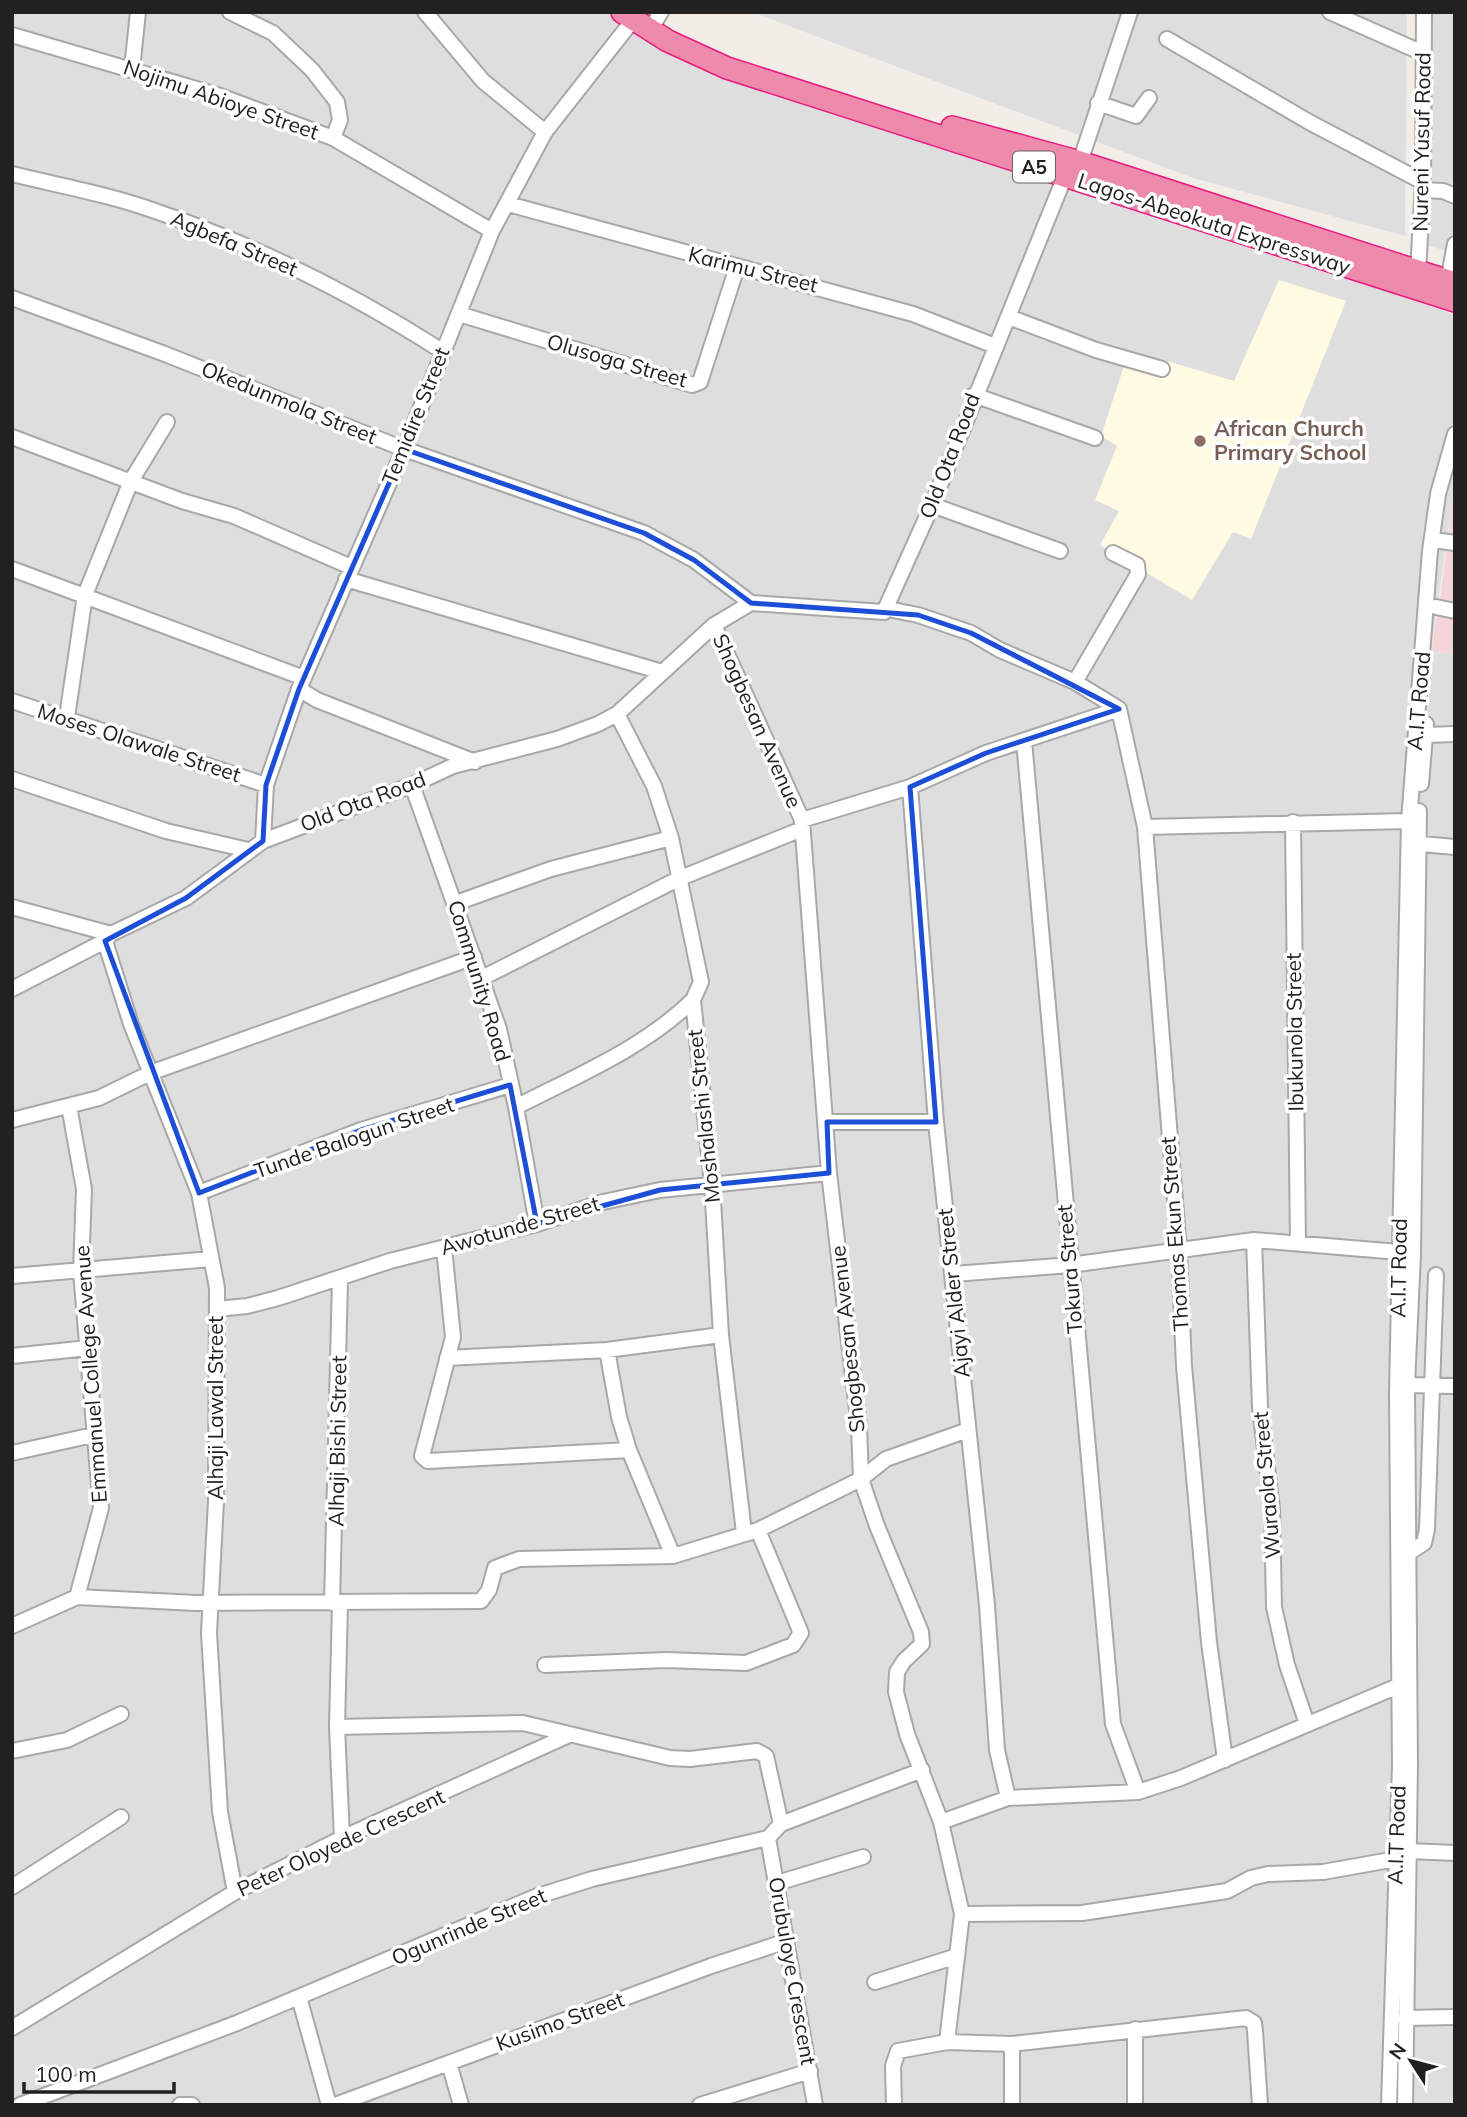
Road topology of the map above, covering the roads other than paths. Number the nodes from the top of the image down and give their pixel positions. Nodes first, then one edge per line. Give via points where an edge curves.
1 (138, 12) edge
2 (230, 12) edge
3 (425, 12) edge
4 (1130, 12) edge
5 (1330, 12) edge
6 (1424, 12) edge
7 (643, 16) edge
8 (12, 35) edge
9 (1167, 39) dead end
10 (1424, 54) junction
11 (132, 69) junction
12 (1149, 98) dead end
13 (1098, 103) junction
14 (545, 132) junction
15 (333, 138) junction
16 (1072, 169) junction
17 (12, 174) edge
18 (1423, 186) junction
19 (1455, 196) edge
20 (508, 204) junction
21 (492, 232) junction
22 (1455, 244) edge
23 (737, 267) junction
24 (1418, 272) junction
25 (1452, 288) edge
26 (12, 298) edge
27 (459, 314) junction
28 (1009, 317) junction
29 (995, 346) junction
30 (442, 351) junction
31 (1163, 369) dead end
32 (974, 395) junction
33 (167, 422) dead end
34 (1455, 434) edge
35 (12, 437) edge
36 (1095, 438) dead end
37 (404, 449) junction
38 (1454, 461) edge
39 (131, 481) junction
40 (932, 505) junction
41 (1448, 542) edge
42 (1060, 551) dead end
43 (1113, 553) dead end
44 (12, 569) edge
45 (348, 573) junction
46 (85, 595) junction
47 (751, 603) junction
48 (1436, 607) junction
49 (888, 609) junction
50 (1455, 611) edge
51 (714, 625) junction
52 (662, 672) junction
53 (1075, 682) junction
54 (302, 684) junction
55 (12, 701) edge
56 (1119, 709) junction
57 (617, 713) junction
58 (66, 717) junction
59 (1455, 734) edge
60 (1425, 735) junction
61 (1024, 741) junction
62 (475, 761) junction
63 (1417, 774) junction
64 (12, 779) edge
65 (267, 785) junction
66 (412, 785) junction
67 (910, 787) junction
68 (1409, 821) junction
69 (1293, 822) junction
70 (802, 825) junction
71 (1145, 827) junction
72 (671, 838) junction
73 (263, 841) junction
74 (1421, 844) junction
75 (1455, 847) edge
76 (248, 850) junction
77 (678, 879) junction
78 (456, 903) junction
79 (12, 907) edge
80 (108, 937) junction
81 (474, 957) junction
82 (482, 978) junction
83 (12, 989) edge
84 (693, 1000) junction
85 (150, 1073) junction
86 (510, 1085) junction
87 (69, 1106) junction
88 (516, 1107) junction
89 (12, 1120) edge
90 (827, 1122) junction
91 (936, 1122) junction
92 (829, 1173) junction
93 (712, 1184) junction
94 (198, 1194) junction
95 (537, 1224) junction
96 (1254, 1240) junction
97 (1297, 1243) junction
98 (444, 1248) junction
99 (1179, 1250) junction
100 (1399, 1252) junction
101 (211, 1259) junction
102 (1070, 1265) junction
103 (81, 1272) junction
104 (954, 1275) junction
105 (1436, 1275) dead end
106 (12, 1276) edge
107 (340, 1280) junction
108 (217, 1308) junction
109 (1410, 1320) junction
110 (1435, 1320) junction
111 (720, 1335) junction
112 (88, 1348) junction
113 (607, 1350) junction
114 (12, 1356) edge
115 (447, 1358) junction
116 (1407, 1385) junction
117 (1455, 1386) edge
118 (1434, 1388) junction
119 (968, 1430) junction
120 (93, 1435) junction
121 (629, 1450) junction
122 (12, 1453) edge
123 (862, 1479) junction
124 (751, 1531) junction
125 (1410, 1552) junction
126 (673, 1556) junction
127 (77, 1597) junction
128 (209, 1603) junction
129 (336, 1603) junction
130 (12, 1626) edge
131 (545, 1665) dead end
132 (1398, 1686) junction
133 (121, 1714) dead end
134 (1307, 1724) junction
135 (338, 1727) junction
136 (569, 1735) junction
137 (12, 1751) edge
138 (1225, 1760) junction
139 (922, 1770) junction
140 (1138, 1792) junction
141 (1008, 1798) junction
142 (121, 1817) dead end
143 (941, 1822) junction
144 (781, 1824) junction
145 (342, 1838) junction
146 (768, 1838) junction
147 (1409, 1851) junction
148 (1455, 1853) edge
149 (863, 1857) dead end
150 (1396, 1859) junction
151 (777, 1883) junction
152 (12, 1887) edge
153 (235, 1892) junction
154 (962, 1914) junction
155 (787, 1941) junction
156 (957, 1956) junction
157 (875, 1982) dead end
158 (299, 1997) junction
159 (1455, 2017) edge
160 (1405, 2018) junction
161 (12, 2028) edge
162 (1135, 2029) junction
163 (947, 2042) junction
164 (1012, 2044) junction
165 (449, 2063) junction
166 (810, 2071) junction
167 (20, 2105) edge
168 (180, 2105) edge
169 (192, 2105) edge
170 (330, 2105) edge
171 (335, 2105) edge
172 (461, 2105) edge
173 (700, 2105) edge
174 (816, 2105) edge
175 (894, 2105) edge
176 (1012, 2105) edge
177 (1135, 2105) edge
178 (1260, 2105) edge
179 (1389, 2105) edge
180 (1405, 2105) edge

1 - 11 street
2 - 15 street via 273,33 312,70 337,102 340,120
3 - 14 street via 483,81
4 - 13 street, Old Ota Road
5 - 10 street
6 - 10 street, Nureni Yusuf Road
7 - 14 street, Temidire Street
7 - 16 highway, Lagos-Abeokuta Expressway / A5 via 668,41 727,68
8 - 11 street, Nojimu Abioye Street
9 - 18 street
10 - 18 street, Nureni Yusuf Road
11 - 15 street, Nojimu Abioye Street
12 - 13 street via 1136,116
13 - 16 street, Old Ota Road
14 - 20 street, Temidire Street
15 - 21 street, Nojimu Abioye Street
16 - 24 highway, Lagos-Abeokuta Expressway / A5
16 - 25 highway, Lagos-Abeokuta Expressway / A5
16 - 28 street, Old Ota Road
17 - 30 street, Agbefa Street via 158,212 377,309
18 - 19 street
18 - 24 street, Nureni Yusuf Road
20 - 21 street, Temidire Street
20 - 23 street, Karimu Street
21 - 27 street, Temidire Street
22 - 25 street
23 - 27 street, Olusoga Street via 700,382 692,385
23 - 29 street, Karimu Street via 913,314
24 - 25 highway, Lagos-Abeokuta Expressway / A5
26 - 37 street, Okedunmola Street
27 - 30 street, Temidire Street
28 - 29 street, Old Ota Road
28 - 31 street
29 - 32 street, Old Ota Road
30 - 37 street, Temidire Street
32 - 36 street
32 - 40 street, Old Ota Road
33 - 39 street
34 - 63 street, A.I.T Road via 1433,526
35 - 39 street
37 - 45 street, Temidire Street
37 - 47 street, Okedunmola Street via 644,533 694,560
38 - 41 street, A.I.T Road
39 - 45 street via 234,516
39 - 46 street
40 - 42 street
40 - 49 street, Old Ota Road
41 - 48 street, A.I.T Road
43 - 53 street via 1137,565 1138,574
44 - 46 street
45 - 52 street
45 - 54 street, Temidire Street
46 - 54 street
46 - 58 street
47 - 49 street
47 - 51 street, Old Ota Road
48 - 50 street
48 - 60 street, A.I.T Road
49 - 53 street via 971,633
51 - 52 street, Old Ota Road
51 - 70 street, Shogbesan Avenue
52 - 57 street, Old Ota Road
53 - 56 street
54 - 62 street via 317,700
54 - 65 street, Temidire Street
55 - 58 street, Moses Olawale Street
56 - 61 street
56 - 71 street, Thomas Ekun Street
57 - 62 street, Old Ota Road via 574,735
57 - 72 street, Moshalashi Street via 654,786
58 - 65 street, Moses Olawale Street
59 - 60 street
60 - 63 street, A.I.T Road
61 - 67 street
61 - 102 street, Tokura Street
62 - 66 street, Old Ota Road
63 - 68 street, A.I.T Road
63 - 74 street, A.I.T Road
64 - 76 street via 166,831
65 - 73 street, Temidire Street
66 - 73 street, Old Ota Road
66 - 78 street, Community Road
67 - 70 street
67 - 91 street, Ajayi Alder Street
68 - 69 street
68 - 100 street, A.I.T Road
69 - 71 street
69 - 97 street, Ibukunola Street
70 - 77 street
70 - 90 street, Shogbesan Avenue
71 - 99 street, Thomas Ekun Street
72 - 77 street, Moshalashi Street
72 - 78 street via 551,869
73 - 76 street, Old Ota Road
74 - 75 street
74 - 109 street, A.I.T Road
76 - 80 street, Old Ota Road via 186,898
77 - 82 street
77 - 84 street, Moshalashi Street via 701,982
78 - 81 street, Community Road
79 - 80 street
80 - 83 street, Old Ota Road
80 - 85 street, Alhaji Lawal Street
81 - 82 street, Community Road
81 - 85 street
82 - 86 street, Community Road via 499,1029
84 - 88 street via 615,1056
84 - 93 street, Moshalashi Street
85 - 87 street via 99,1098
85 - 94 street, Alhaji Lawal Street
86 - 88 street, Community Road
86 - 94 street, Tunde Balogun Street via 361,1130
87 - 89 street
87 - 103 street, Emmanuel College Avenue via 83,1189
88 - 95 street, Community Road
90 - 91 street
90 - 92 street, Shogbesan Avenue
91 - 104 street, Ajayi Alder Street
92 - 93 street, Awotunde Street
92 - 123 street, Shogbesan Avenue
93 - 95 street, Awotunde Street via 603,1202
93 - 111 street, Moshalashi Street
94 - 101 street, Alhaji Lawal Street
95 - 98 street, Awotunde Street
96 - 97 street
96 - 99 street
96 - 134 street, Wuraola Street via 1274,1607
97 - 100 street
98 - 107 street, Awotunde Street
98 - 115 street via 453,1324
99 - 102 street
99 - 138 street, Thomas Ekun Street via 1185,1378 1209,1642
100 - 132 street, A.I.T Road
101 - 103 street
101 - 108 street, Alhaji Lawal Street
102 - 104 street
102 - 140 street, Tokura Street via 1113,1724
103 - 106 street
103 - 112 street, Emmanuel College Avenue
104 - 119 street, Ajayi Alder Street
105 - 110 street
107 - 108 street, Awotunde Street via 247,1307
107 - 129 street, Alhaji Bishi Street
108 - 128 street, Alhaji Lawal Street via 216,1501
109 - 110 street
109 - 116 street, A.I.T Road
110 - 118 street
111 - 113 street
111 - 124 street, Moshalashi Street
112 - 114 street
112 - 120 street, Emmanuel College Avenue
113 - 115 street
113 - 121 street
115 - 121 street via 422,1450 428,1461
116 - 118 street
116 - 125 street, A.I.T Road
117 - 118 street
118 - 125 street via 1426,1538
119 - 123 street via 886,1459
119 - 141 street, Ajayi Alder Street via 997,1750
120 - 122 street
120 - 127 street, Emmanuel College Avenue via 101,1507
121 - 126 street
123 - 124 street
123 - 139 street, Shogbesan Avenue via 920,1632 922,1644 897,1672 896,1692 906,1734
124 - 126 street
124 - 131 street, Moshalashi Street via 801,1633 793,1645 746,1663
125 - 147 street, A.I.T Road
126 - 129 street via 519,1559 495,1568 481,1601
127 - 128 street
127 - 130 street
128 - 129 street
128 - 153 street, Alhaji Lawal Street via 220,1812
129 - 135 street, Alhaji Bishi Street
132 - 134 street
132 - 150 street, A.I.T Road
133 - 137 street via 67,1740
134 - 138 street
135 - 136 street via 523,1723
135 - 145 street, Alhaji Bishi Street
136 - 144 street via 670,1758 763,1753
136 - 145 street, Peter Oloyede Crescent
138 - 140 street
139 - 143 street, Shogbesan Avenue
139 - 144 street
140 - 141 street
141 - 143 street
142 - 152 street
143 - 154 street, Shogbesan Avenue
144 - 146 street
145 - 153 street, Peter Oloyede Crescent
146 - 151 street, Orubuloye Crescent
146 - 158 street, Ogunrinde Street via 535,1897
147 - 148 street
147 - 160 street, A.I.T Road
149 - 151 street
150 - 154 street via 1323,1872 1268,1874 1227,1891 1082,1913
150 - 179 street, A.I.T Road
151 - 155 street, Orubuloye Crescent
153 - 161 street, Peter Oloyede Crescent
154 - 156 street, Shogbesan Avenue
155 - 165 street, Kusimo Street
155 - 166 street, Orubuloye Crescent
156 - 157 street
156 - 163 street, Shogbesan Avenue
158 - 167 street, Ogunrinde Street
158 - 170 street
159 - 160 street
160 - 180 street, A.I.T Road
162 - 164 street
162 - 177 street
162 - 178 street via 1250,2019 1255,2031
163 - 164 street
163 - 175 street via 898,2051 893,2066
164 - 176 street
165 - 171 street, Kusimo Street
165 - 172 street
166 - 173 street
166 - 174 street, Orubuloye Crescent
168 - 169 street

